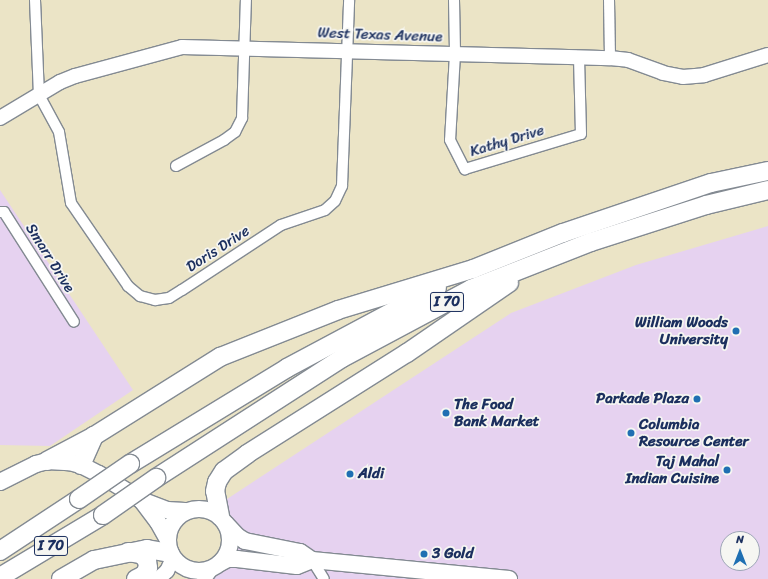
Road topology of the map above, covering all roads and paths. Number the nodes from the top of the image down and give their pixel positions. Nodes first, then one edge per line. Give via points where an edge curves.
1 (35, 0) edge
2 (246, 0) edge
3 (348, 0) edge
4 (454, 0) edge
5 (609, 0) edge
6 (244, 48) junction
7 (348, 51) junction
8 (455, 54) junction
9 (768, 55) edge
10 (579, 57) junction
11 (610, 58) junction
12 (39, 95) junction
13 (0, 118) edge
14 (176, 166) dead end
15 (768, 170) edge
16 (768, 190) edge
17 (0, 212) edge
18 (564, 253) junction
19 (474, 269) junction
20 (74, 322) dead end
21 (94, 436) junction
22 (47, 461) junction
23 (81, 465) junction
24 (0, 482) edge
25 (141, 500) junction
26 (185, 511) junction
27 (223, 520) junction
28 (170, 549) junction
29 (0, 551) edge
30 (128, 552) junction
31 (312, 560) junction
32 (212, 570) edge
33 (0, 577) edge
34 (61, 579) edge
35 (136, 579) edge
36 (158, 579) edge
37 (324, 579) edge
38 (509, 579) edge

1 - 12 street
2 - 6 street
3 - 7 street, Doris Drive
4 - 8 street, Kathy Drive
5 - 11 street
6 - 7 street, West Texas Avenue
6 - 12 street, West Texas Avenue via 182,47 75,76
6 - 14 street via 242,118 235,132
7 - 8 street, West Texas Avenue
7 - 12 street, Doris Drive via 342,186 335,201 319,212 281,226 169,298 155,300 140,296 128,286 71,203 59,132
8 - 10 street, West Texas Avenue
8 - 10 street, Kathy Drive via 450,140 465,169 582,134
9 - 11 street, West Texas Avenue via 710,74 683,77 663,73 628,60
10 - 11 street, West Texas Avenue
12 - 13 street, West Texas Avenue
15 - 19 highway, I 70 via 711,183 563,233
16 - 18 highway, I 70 via 706,205
17 - 20 street, Smarr Drive via 4,212
18 - 27 highway via 498,289 408,353 224,471 215,491
18 - 33 highway, I 70, bridge via 471,289 342,358 103,515
19 - 21 highway via 338,310 220,357
19 - 29 highway, I 70, bridge via 287,368 130,464
21 - 22 highway
21 - 23 highway
22 - 23 main road
22 - 24 main road via 21,470
23 - 25 main road
25 - 26 main road via 167,510
25 - 28 main road via 158,522
26 - 27 main road via 201,508 211,510
26 - 28 main road via 174,519 169,528
27 - 31 main road via 245,541 300,552
27 - 32 main road via 230,534 230,544 227,555
28 - 30 highway via 147,548
28 - 32 main road via 180,565 190,570
28 - 36 street via 167,572
30 - 34 highway via 94,560
30 - 35 highway via 141,554 147,560 148,568
31 - 32 main road via 296,566 234,558
31 - 37 street
31 - 38 main road

